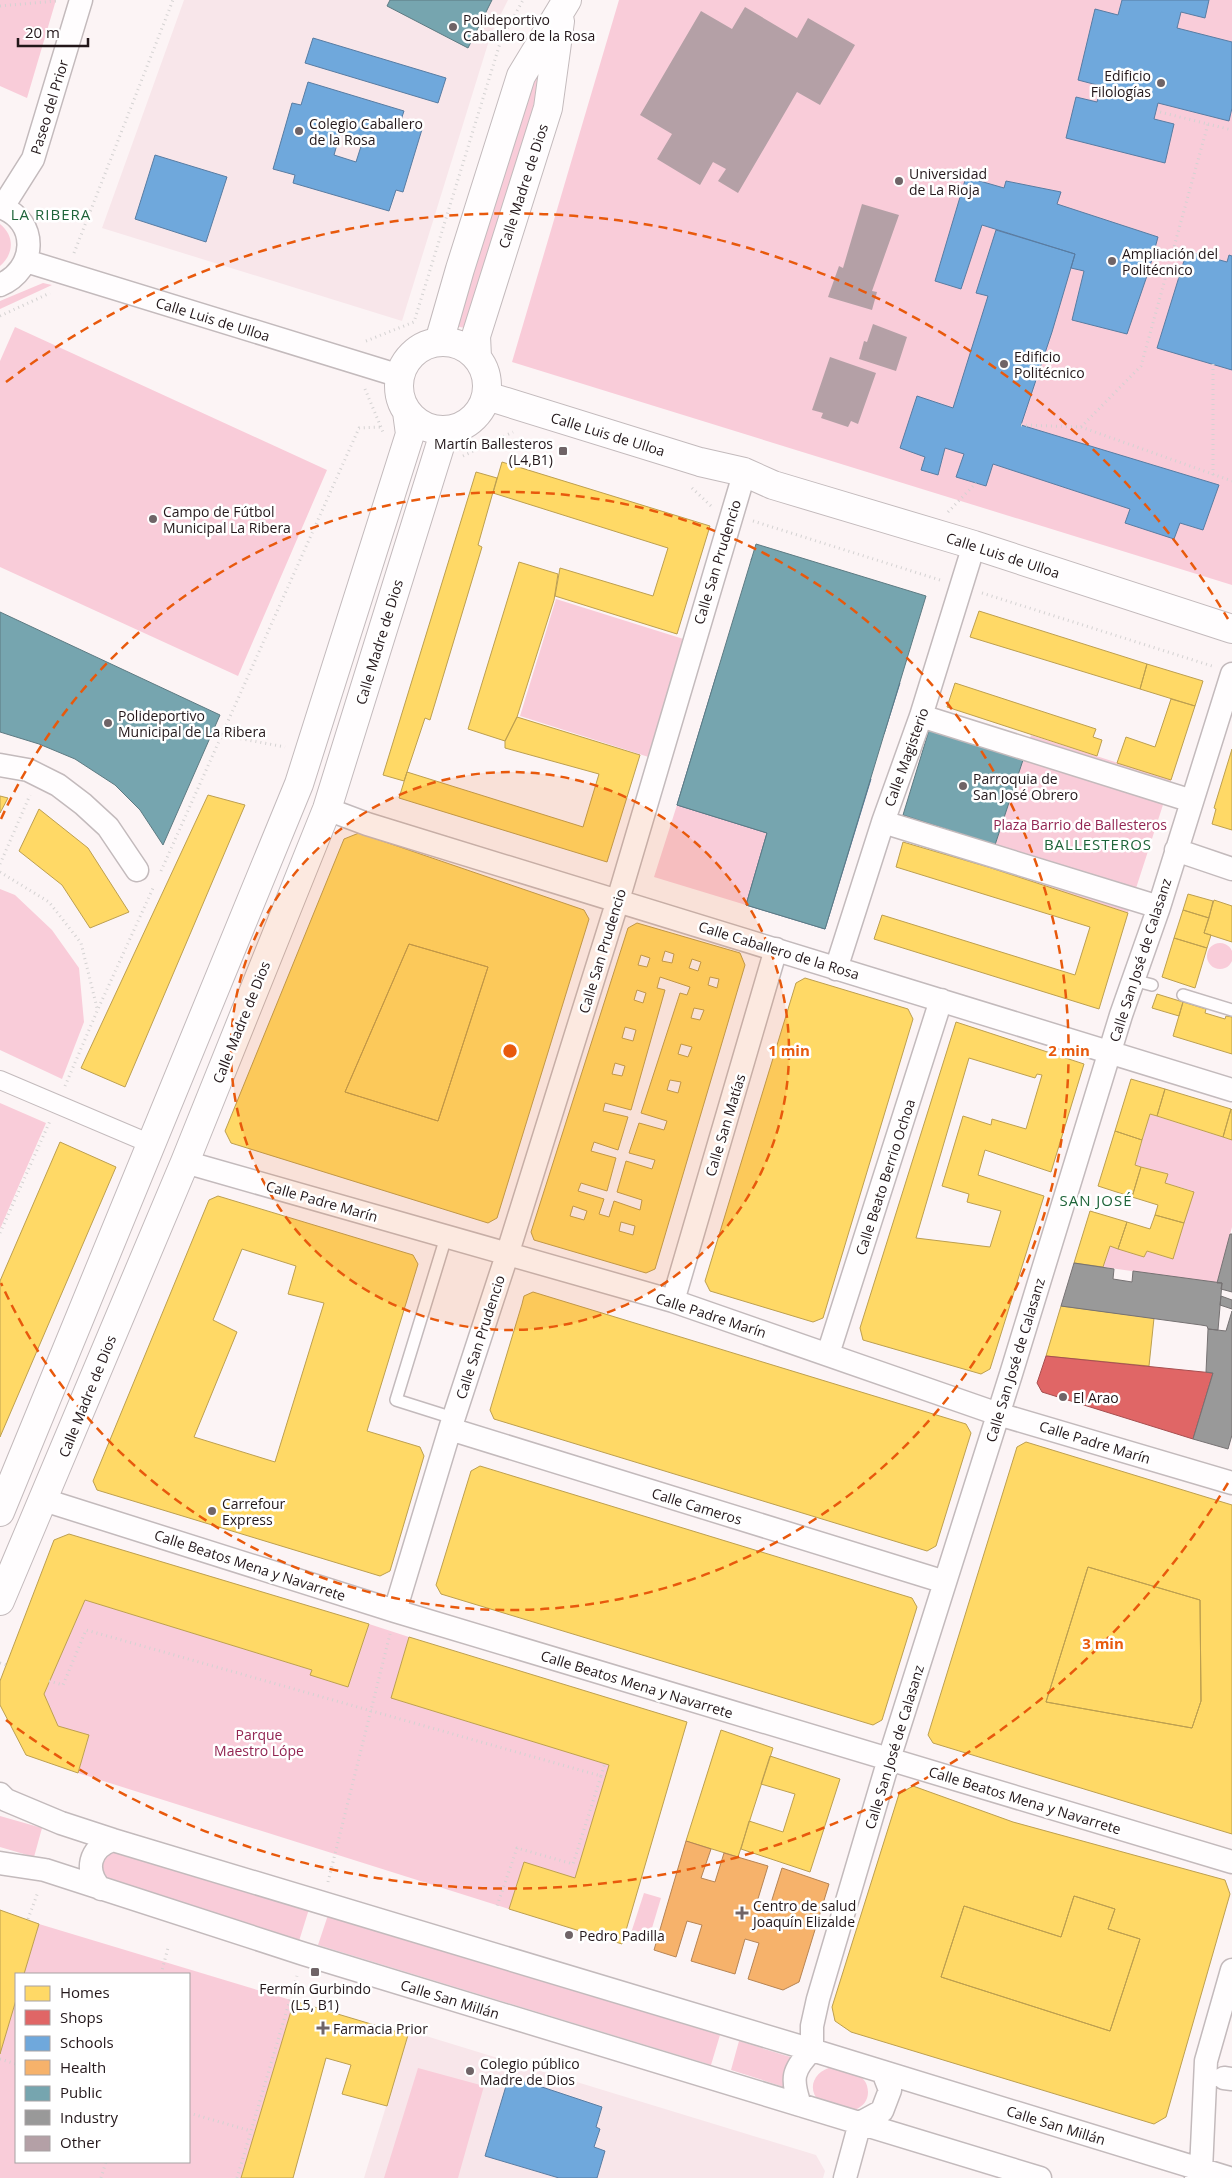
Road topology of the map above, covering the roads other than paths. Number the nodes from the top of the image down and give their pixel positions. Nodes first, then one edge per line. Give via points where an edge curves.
1 (81, 0) edge
2 (564, 6) edge
3 (1, 207) edge
4 (26, 260) junction
5 (0, 285) edge
6 (440, 342) junction
7 (477, 357) junction
8 (402, 394) junction
9 (487, 396) junction
10 (448, 430) junction
11 (694, 472) junction
12 (742, 481) junction
13 (773, 484) junction
14 (974, 545) junction
15 (1232, 629) edge
16 (1223, 670) edge
17 (921, 716) junction
18 (0, 765) edge
19 (1192, 801) junction
20 (326, 809) junction
21 (882, 822) junction
22 (1176, 850) junction
23 (1232, 869) edge
24 (137, 870) dead end
25 (618, 900) junction
26 (1159, 907) junction
27 (776, 949) junction
28 (836, 969) junction
29 (1183, 995) dead end
30 (941, 1000) junction
31 (1232, 1010) edge
32 (1110, 1052) junction
33 (0, 1080) edge
34 (1232, 1090) edge
35 (151, 1144) junction
36 (185, 1162) junction
37 (446, 1237) junction
38 (507, 1255) junction
39 (673, 1302) junction
40 (828, 1354) junction
41 (998, 1414) junction
42 (451, 1424) junction
43 (1232, 1483) edge
44 (5, 1484) edge
45 (44, 1500) junction
46 (0, 1512) edge
47 (946, 1582) junction
48 (0, 1601) edge
49 (395, 1611) junction
50 (889, 1759) junction
51 (0, 1794) edge
52 (113, 1840) junction
53 (0, 1862) edge
54 (1232, 1862) edge
55 (101, 1889) junction
56 (1232, 1970) edge
57 (1225, 2019) edge
58 (812, 2050) junction
59 (883, 2072) junction
60 (800, 2105) junction
61 (860, 2122) junction
62 (1199, 2174) edge
63 (845, 2178) edge
64 (1040, 2178) edge
65 (1229, 2178) edge

1 - 3 street, Paseo del Prior via 33,159
2 - 6 main road, Calle Madre de Dios via 521,76
2 - 7 main road, Calle Madre de Dios via 548,108 476,336
3 - 4 street via 22,223 28,242
4 - 5 street via 12,280
4 - 8 street, Calle Luis de Ulloa via 357,375
6 - 7 main road via 467,348
6 - 8 main road via 414,353 404,366
7 - 9 main road via 487,376
8 - 10 main road via 418,423 433,430
8 - 35 main road via 410,434 310,752
9 - 10 main road via 479,413 465,425
9 - 11 main road, Calle Luis de Ulloa
10 - 20 main road, Calle Madre de Dios via 441,443
11 - 12 main road, Calle Luis de Ulloa
11 - 13 main road, Calle Luis de Ulloa via 744,472
12 - 13 main road, Calle Luis de Ulloa
12 - 25 street, Calle San Prudencio
13 - 14 main road, Calle Luis de Ulloa
14 - 15 main road, Calle Luis de Ulloa
14 - 17 street, Calle Magisterio
16 - 19 street, Calle San José de Calasanz
17 - 19 street
17 - 21 street, Calle Magisterio
18 - 24 street via 28,770 58,785 83,804 108,828
19 - 22 street, Calle San José de Calasanz
20 - 25 street, Calle Caballero de la Rosa
20 - 36 main road, Calle Madre de Dios
21 - 26 street
21 - 28 street, Calle Magisterio
22 - 23 street
22 - 26 street, Calle San José de Calasanz
25 - 27 street, Calle Caballero de la Rosa
25 - 38 street, Calle San Prudencio
26 - 32 street, Calle San José de Calasanz via 1142,983
27 - 28 street, Calle Caballero de la Rosa
27 - 39 street, Calle San Matías
28 - 30 street, Calle Caballero de la Rosa
29 - 31 lane
30 - 32 street, Calle Caballero de la Rosa
30 - 40 street, Calle Beato Berrio Ochoa
32 - 34 street, Calle Caballero de la Rosa
32 - 41 street, Calle San José de Calasanz
33 - 35 street
35 - 44 main road
36 - 37 street, Calle Padre Marín
36 - 45 main road, Calle Madre de Dios
37 - 38 street, Calle Padre Marín
37 - 42 lane, Calle San Prudencio via 396,1400
38 - 39 street, Calle Padre Marín
38 - 42 street, Calle San Prudencio
39 - 40 street, Calle Padre Marín
40 - 41 street, Calle Padre Marín
41 - 43 street, Calle Padre Marín
41 - 47 street, Calle San José de Calasanz
42 - 47 street, Calle Cameros
42 - 49 street, Calle San Prudencio
44 - 46 main road
45 - 48 main road, Calle Madre de Dios
45 - 49 street, Calle Beatos Mena y Navarrete
47 - 50 street, Calle San José de Calasanz
49 - 50 street, Calle Beatos Mena y Navarrete
50 - 54 street, Calle Beatos Mena y Navarrete
50 - 58 street, Calle San José de Calasanz via 818,1999 812,2026
51 - 52 street, Calle San Millán via 6,1800 60,1823
52 - 55 street via 99,1847 93,1856 92,1875
52 - 58 street, Calle San Millán
53 - 55 street, Calle San Millán via 45,1870
55 - 60 street, Calle San Millán
56 - 57 street
57 - 62 street via 1206,2061
58 - 59 street, Calle San Millán
58 - 60 street via 795,2070 793,2082
59 - 61 street via 890,2090 882,2111
59 - 62 street, Calle San Millán
60 - 61 street, Calle San Millán
61 - 63 street
61 - 64 street, Calle San Millán
62 - 65 street, Calle San Millán

